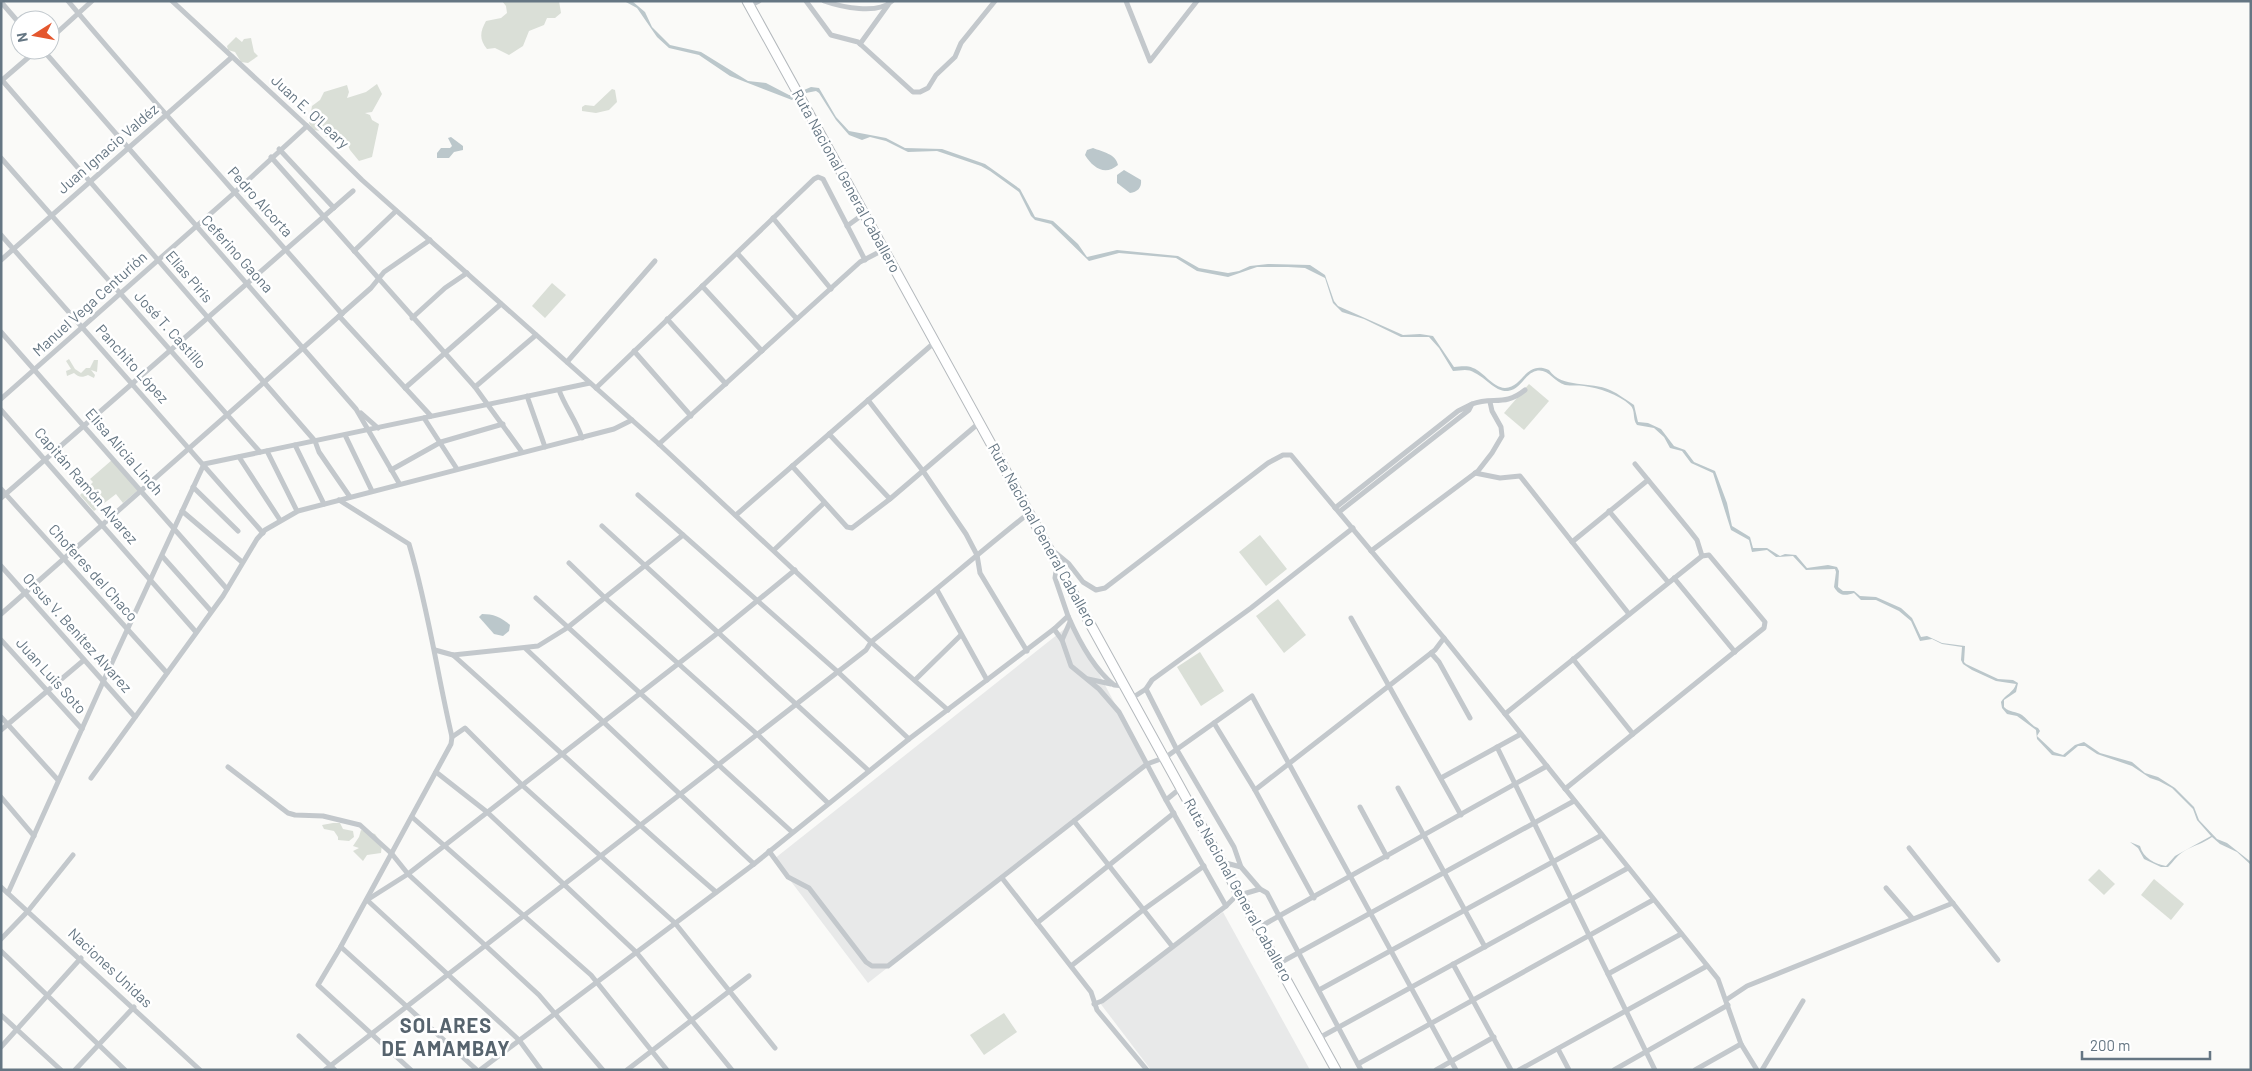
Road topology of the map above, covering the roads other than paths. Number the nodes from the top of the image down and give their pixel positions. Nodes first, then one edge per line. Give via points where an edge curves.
1 (68, 1) edge
2 (92, 1) edge
3 (172, 1) edge
4 (759, 1) edge
5 (806, 1) edge
6 (824, 1) edge
7 (995, 1) edge
8 (1126, 1) edge
9 (1197, 1) edge
10 (1, 2) edge
11 (890, 3) edge
12 (748, 4) edge
13 (10, 12) edge
14 (78, 14) junction
15 (60, 30) edge
16 (860, 44) junction
17 (232, 57) junction
18 (25, 60) edge
19 (52, 60) edge
20 (2, 80) edge
21 (166, 115) junction
22 (307, 126) junction
23 (127, 148) junction
24 (279, 149) junction
25 (1, 158) edge
26 (271, 158) junction
27 (89, 182) junction
28 (353, 191) dead end
29 (234, 193) junction
30 (334, 208) junction
31 (396, 211) junction
32 (865, 213) junction
33 (51, 216) junction
34 (324, 217) junction
35 (772, 218) junction
36 (847, 226) junction
37 (196, 227) junction
38 (1, 235) edge
39 (430, 240) junction
40 (14, 249) junction
41 (286, 249) junction
42 (885, 249) junction
43 (354, 251) junction
44 (736, 253) junction
45 (1, 260) edge
46 (158, 260) junction
47 (865, 260) junction
48 (655, 261) dead end
49 (467, 273) junction
50 (377, 279) junction
51 (247, 284) junction
52 (702, 286) junction
53 (831, 289) junction
54 (121, 293) junction
55 (501, 304) junction
56 (342, 314) junction
57 (208, 317) junction
58 (412, 318) junction
59 (667, 319) junction
60 (797, 320) junction
61 (82, 327) junction
62 (1, 332) edge
63 (536, 335) junction
64 (935, 342) junction
65 (303, 347) junction
66 (172, 350) junction
67 (634, 351) junction
68 (762, 352) junction
69 (444, 354) junction
70 (567, 362) junction
71 (35, 370) junction
72 (264, 380) junction
73 (133, 383) junction
74 (590, 383) junction
75 (726, 384) junction
76 (475, 387) junction
77 (405, 388) junction
78 (596, 388) junction
79 (559, 390) junction
80 (1525, 390) dead end
81 (527, 396) junction
82 (1, 399) edge
83 (868, 400) junction
84 (1490, 402) junction
85 (488, 404) junction
86 (356, 409) junction
87 (1, 410) edge
88 (226, 413) junction
89 (431, 416) junction
90 (691, 416) junction
91 (424, 418) junction
92 (632, 420) junction
93 (980, 422) junction
94 (503, 424) junction
95 (85, 425) junction
96 (378, 428) junction
97 (369, 430) junction
98 (346, 434) junction
99 (829, 434) junction
100 (582, 438) junction
101 (315, 441) junction
102 (441, 442) junction
103 (660, 444) junction
104 (295, 445) junction
105 (545, 447) junction
106 (189, 448) junction
107 (267, 451) junction
108 (260, 452) junction
109 (522, 452) junction
110 (239, 457) junction
111 (46, 459) junction
112 (204, 464) junction
113 (1635, 464) dead end
114 (792, 466) junction
115 (457, 469) junction
116 (391, 470) junction
117 (923, 471) junction
118 (1475, 473) junction
119 (1648, 480) junction
120 (399, 483) junction
121 (193, 488) junction
122 (1, 489) edge
123 (141, 491) junction
124 (372, 491) junction
125 (638, 494) dead end
126 (3, 496) edge
127 (350, 497) junction
128 (890, 499) junction
129 (339, 500) junction
130 (824, 503) junction
131 (324, 504) junction
132 (1337, 510) junction
133 (182, 511) junction
134 (297, 511) junction
135 (1609, 511) junction
136 (1029, 512) junction
137 (736, 515) junction
138 (280, 520) junction
139 (103, 523) junction
140 (602, 526) dead end
141 (1353, 528) junction
142 (173, 530) junction
143 (238, 531) dead end
144 (263, 533) junction
145 (683, 535) junction
146 (1572, 542) junction
147 (1049, 547) junction
148 (774, 550) junction
149 (1372, 551) junction
150 (976, 555) junction
151 (162, 556) junction
152 (1702, 556) junction
153 (64, 560) junction
154 (242, 562) junction
155 (1057, 562) junction
156 (569, 563) dead end
157 (645, 565) junction
158 (1, 566) edge
159 (795, 570) junction
160 (1674, 578) junction
161 (151, 579) junction
162 (1668, 582) junction
163 (227, 589) junction
164 (937, 590) junction
165 (25, 593) junction
166 (604, 597) junction
167 (536, 598) dead end
168 (757, 600) junction
169 (211, 611) junction
170 (1, 614) edge
171 (1629, 614) junction
172 (1068, 616) junction
173 (1351, 618) dead end
174 (1070, 622) junction
175 (567, 628) junction
176 (1054, 629) junction
177 (127, 630) junction
178 (196, 632) junction
179 (719, 632) junction
180 (961, 635) junction
181 (1444, 638) junction
182 (1, 640) edge
183 (1062, 640) junction
184 (871, 642) junction
185 (525, 648) junction
186 (435, 650) junction
187 (1027, 651) junction
188 (1735, 652) junction
189 (1431, 653) junction
190 (453, 655) junction
191 (1573, 659) junction
192 (84, 660) junction
193 (679, 663) junction
194 (167, 672) junction
195 (838, 672) junction
196 (1085, 679) junction
197 (915, 680) junction
198 (987, 680) junction
199 (103, 682) junction
200 (1114, 685) junction
201 (1125, 686) junction
202 (1389, 686) junction
203 (1146, 689) junction
204 (47, 690) junction
205 (639, 694) junction
206 (1132, 698) junction
207 (797, 704) junction
208 (948, 710) junction
209 (1505, 714) junction
210 (1, 717) edge
211 (135, 717) junction
212 (1470, 718) dead end
213 (604, 721) junction
214 (1214, 723) junction
215 (8, 724) junction
216 (82, 729) junction
217 (1, 730) edge
218 (1521, 734) junction
219 (1633, 734) junction
220 (758, 735) junction
221 (452, 737) junction
222 (909, 739) junction
223 (1497, 747) junction
224 (1176, 750) junction
225 (563, 753) junction
226 (1166, 757) junction
227 (1147, 764) junction
228 (1289, 764) junction
229 (718, 765) junction
230 (1547, 766) junction
231 (228, 767) dead end
232 (869, 771) junction
233 (436, 772) junction
234 (91, 778) dead end
235 (1441, 778) junction
236 (58, 780) junction
237 (1516, 784) junction
238 (522, 785) junction
239 (1398, 788) dead end
240 (1565, 789) junction
241 (1183, 790) junction
242 (1255, 790) junction
243 (681, 793) junction
244 (1, 797) edge
245 (1166, 800) junction
246 (1574, 801) junction
247 (828, 803) junction
248 (1360, 807) dead end
249 (487, 812) junction
250 (1174, 813) junction
251 (1461, 815) junction
252 (412, 817) junction
253 (1074, 821) junction
254 (1534, 823) junction
255 (639, 826) junction
256 (792, 832) junction
257 (1425, 835) junction
258 (34, 836) junction
259 (1602, 836) junction
260 (445, 845) junction
261 (1909, 848) dead end
262 (770, 851) junction
263 (73, 854) dead end
264 (392, 854) junction
265 (601, 856) junction
266 (1387, 857) junction
267 (1222, 862) junction
268 (1554, 862) junction
269 (754, 864) junction
270 (1110, 864) junction
271 (1204, 866) junction
272 (1241, 868) junction
273 (1628, 868) junction
274 (1445, 872) junction
275 (408, 874) junction
276 (1002, 878) junction
277 (1350, 878) junction
278 (564, 884) junction
279 (1, 886) edge
280 (1886, 888) dead end
281 (1260, 889) junction
282 (716, 892) junction
283 (8, 893) junction
284 (1240, 894) junction
285 (1314, 898) junction
286 (1572, 899) junction
287 (367, 900) junction
288 (1653, 900) junction
289 (1953, 904) junction
290 (1226, 906) junction
291 (1143, 910) junction
292 (1465, 910) junction
293 (28, 911) junction
294 (1370, 914) junction
295 (523, 916) junction
296 (1279, 916) junction
297 (1912, 918) junction
298 (675, 923) junction
299 (1037, 923) junction
300 (1258, 928) junction
301 (1681, 934) junction
302 (1589, 935) junction
303 (1, 939) edge
304 (484, 946) junction
305 (1172, 946) junction
306 (341, 947) junction
307 (1485, 947) junction
308 (1390, 950) junction
309 (1, 951) edge
310 (636, 952) junction
311 (1298, 953) junction
312 (81, 958) junction
313 (1998, 960) dead end
314 (1278, 964) junction
315 (1454, 964) junction
316 (1071, 966) junction
317 (1706, 966) junction
318 (448, 974) junction
319 (1608, 974) junction
320 (749, 976) dead end
321 (596, 982) junction
322 (1411, 988) junction
323 (1319, 990) junction
324 (729, 991) junction
325 (48, 995) junction
326 (1473, 1000) junction
327 (1803, 1001) dead end
328 (1727, 1002) junction
329 (1094, 1004) junction
330 (407, 1006) junction
331 (134, 1007) junction
332 (1626, 1011) junction
333 (555, 1012) junction
334 (1, 1015) edge
335 (691, 1020) junction
336 (1431, 1024) junction
337 (1339, 1028) junction
338 (17, 1029) junction
339 (370, 1034) junction
340 (299, 1036) dead end
341 (1494, 1037) junction
342 (1319, 1038) junction
343 (519, 1040) junction
344 (99, 1044) junction
345 (1741, 1044) junction
346 (1, 1046) edge
347 (775, 1048) dead end
348 (1558, 1049) junction
349 (652, 1051) junction
350 (1647, 1052) junction
351 (1451, 1061) junction
352 (1360, 1067) edge
353 (333, 1068) edge
354 (62, 1070) edge
355 (75, 1070) edge
356 (125, 1070) edge
357 (200, 1070) edge
358 (325, 1070) edge
359 (410, 1070) edge
360 (478, 1070) edge
361 (541, 1070) edge
362 (603, 1070) edge
363 (626, 1070) edge
364 (667, 1070) edge
365 (732, 1070) edge
366 (1146, 1070) edge
367 (1336, 1070) edge
368 (1436, 1070) edge
369 (1456, 1070) edge
370 (1512, 1070) edge
371 (1519, 1070) edge
372 (1569, 1070) edge
373 (1614, 1070) edge
374 (1655, 1070) edge
375 (1695, 1070) edge
376 (1757, 1070) edge
377 (1762, 1070) edge

1 - 14 street, Pedro Alcorta
2 - 14 street
3 - 17 street, Juan E. O'Leary
4 - 12 street
5 - 16 street via 831,35
6 - 11 street via 861,9
7 - 16 street via 961,43 955,57 936,75 928,88 920,92 913,92
8 - 9 street via 1150,61
10 - 13 street
11 - 16 street
12 - 32 highway, Ruta Nacional General Caballero
14 - 15 street
14 - 21 street, Pedro Alcorta
17 - 21 street, Juan Ignacio Valdéz
17 - 22 street, Juan E. O'Leary
18 - 20 street
19 - 23 street, Ceferino Gaona
20 - 27 street, Elías Piris
21 - 23 street, Juan Ignacio Valdéz
21 - 29 street, Pedro Alcorta
22 - 24 street, Manuel Vega Centurión
22 - 31 street, Juan E. O'Leary
23 - 27 street, Juan Ignacio Valdéz
23 - 37 street, Ceferino Gaona
24 - 26 street, Manuel Vega Centurión
24 - 30 street
25 - 33 street, José T. Castillo
26 - 29 street, Manuel Vega Centurión
26 - 34 street
27 - 33 street, Juan Ignacio Valdéz
27 - 46 street, Elías Piris
28 - 30 street
29 - 37 street, Manuel Vega Centurión
29 - 41 street, Pedro Alcorta
30 - 34 street
31 - 39 street, Juan E. O'Leary
31 - 43 street
32 - 36 street
32 - 42 highway, Ruta Nacional General Caballero
33 - 40 street, Juan Ignacio Valdéz
33 - 54 street, José T. Castillo
34 - 41 street
34 - 43 street
35 - 36 street via 818,177 823,179
35 - 44 street
35 - 53 street
36 - 47 street
37 - 46 street, Manuel Vega Centurión
37 - 51 street, Ceferino Gaona
38 - 40 street, Panchito López
39 - 49 street, Juan E. O'Leary
39 - 50 street
40 - 45 street, Juan Ignacio Valdéz
40 - 61 street, Panchito López
41 - 51 street
41 - 56 street, Pedro Alcorta
42 - 47 street
42 - 64 highway, Ruta Nacional General Caballero
43 - 50 street
44 - 52 street
44 - 60 street
46 - 54 street, Manuel Vega Centurión
46 - 57 street, Elías Piris
47 - 53 street
48 - 70 street
49 - 55 street, Juan E. O'Leary
49 - 58 street via 444,288
50 - 56 street
50 - 58 street
51 - 57 street
51 - 65 street, Ceferino Gaona
52 - 59 street
52 - 68 street
53 - 60 street
54 - 61 street, Manuel Vega Centurión
54 - 66 street, José T. Castillo
55 - 63 street, Juan E. O'Leary
55 - 69 street
56 - 65 street
56 - 77 street, Pedro Alcorta via 339,316
57 - 66 street
57 - 72 street, Elías Piris
58 - 69 street
59 - 67 street
59 - 75 street
60 - 68 street
61 - 71 street, Manuel Vega Centurión
61 - 73 street, Panchito López
62 - 71 street, Elisa Alicia Linch
63 - 70 street, Juan E. O'Leary
63 - 76 street
64 - 83 street
64 - 93 highway, Ruta Nacional General Caballero
65 - 72 street
65 - 86 street, Ceferino Gaona
66 - 73 street
66 - 88 street, José T. Castillo
67 - 78 street
67 - 90 street
68 - 75 street
69 - 76 street
69 - 77 street
70 - 74 street, Juan E. O'Leary
71 - 82 street, Manuel Vega Centurión
71 - 95 street, Elisa Alicia Linch
72 - 88 street
72 - 101 street, Elías Piris
73 - 95 street
73 - 106 street, Panchito López
74 - 78 street, Juan E. O'Leary
74 - 79 street
75 - 90 street
76 - 85 street
77 - 89 street, Pedro Alcorta
78 - 92 street, Juan E. O'Leary
79 - 81 street
79 - 100 street
80 - 84 street via 1514,398
81 - 85 street
81 - 105 street
83 - 99 street
83 - 117 street
84 - 118 street via 1502,436 1492,454
84 - 132 street via 1472,404 1469,410
85 - 89 street
85 - 94 street
86 - 96 street
86 - 97 street, Ceferino Gaona
87 - 111 street, Capitán Ramón Alvarez
88 - 106 street
88 - 108 street, José T. Castillo
89 - 91 street
90 - 103 street
91 - 96 street
91 - 102 street
92 - 100 street via 614,430
92 - 103 street, Juan E. O'Leary
93 - 117 street
93 - 136 highway, Ruta Nacional General Caballero
94 - 102 street
94 - 109 street
95 - 111 street
95 - 123 street, Elisa Alicia Linch
96 - 97 street
97 - 98 street
97 - 116 street, Ceferino Gaona
98 - 101 street
98 - 124 street
99 - 114 street
99 - 128 street
100 - 105 street
101 - 104 street
101 - 127 street, Elías Piris
102 - 115 street
102 - 116 street
103 - 137 street, Juan E. O'Leary
104 - 107 street
104 - 131 street
105 - 109 street
106 - 112 street, Panchito López
106 - 123 street
107 - 108 street
107 - 134 street
108 - 110 street
109 - 115 street
110 - 112 street
110 - 138 street
111 - 126 street
111 - 139 street, Capitán Ramón Alvarez
112 - 121 street
112 - 144 street, Panchito López
113 - 119 street
114 - 130 street
114 - 137 street
115 - 120 street
116 - 120 street, Ceferino Gaona
117 - 128 street
117 - 150 street via 966,534
118 - 146 street via 1500,478 1520,476
118 - 149 street
119 - 135 street
119 - 152 street via 1697,540
120 - 124 street
121 - 133 street
121 - 143 street
122 - 126 street, Choferes del Chaco
123 - 139 street
123 - 142 street, Elisa Alicia Linch
124 - 127 street
125 - 145 street
126 - 153 street, Choferes del Chaco
127 - 129 street
128 - 130 street via 852,528 847,527
129 - 131 street
129 - 186 street via 409,544
130 - 148 street
131 - 134 street
132 - 141 street
132 - 147 street via 1291,455 1283,455 1268,463 1105,588 1096,590 1083,582 1069,564
133 - 142 street
133 - 154 street
134 - 138 street
135 - 146 street
135 - 162 street
136 - 147 highway, Ruta Nacional General Caballero
136 - 150 street
137 - 148 street, Juan E. O'Leary
138 - 144 street
139 - 153 street
139 - 161 street, Capitán Ramón Alvarez
140 - 157 street
141 - 149 street
141 - 203 street via 1152,680
142 - 151 street
142 - 163 street, Elisa Alicia Linch
144 - 154 street
145 - 157 street
145 - 168 street
146 - 171 street
147 - 155 highway, Ruta Nacional General Caballero
148 - 159 street, Juan E. O'Leary
149 - 181 street
150 - 164 street
150 - 187 street via 980,573
151 - 161 street
151 - 169 street
152 - 160 street
152 - 188 street via 1710,554 1765,622 1764,628
153 - 165 street
153 - 177 street, Choferes del Chaco
154 - 163 street
155 - 172 street via 1055,578
155 - 201 highway, Ruta Nacional General Caballero
156 - 166 street
157 - 166 street
157 - 179 street
158 - 165 street, Orsus V. Benítez Alvarez
159 - 168 street
159 - 184 street, Juan E. O'Leary
160 - 162 street
160 - 188 street
161 - 177 street
161 - 178 street, Capitán Ramón Alvarez
162 - 171 street
163 - 169 street
164 - 180 street
164 - 184 street
165 - 170 street
165 - 192 street, Orsus V. Benítez Alvarez
166 - 175 street
166 - 193 street
167 - 175 street
168 - 179 street
168 - 195 street
169 - 178 street
171 - 191 street
172 - 174 street
172 - 176 street
173 - 202 street
174 - 183 street
174 - 200 street via 1094,661
175 - 185 street via 538,646
175 - 205 street
176 - 183 street
176 - 187 street
177 - 194 street, Choferes del Chaco
177 - 199 street
178 - 194 street
179 - 193 street
179 - 207 street
180 - 197 street
180 - 198 street
181 - 189 street
181 - 209 street
182 - 204 street, Juan Luis Soto
183 - 196 street via 1071,666
184 - 195 street via 866,650
184 - 197 street, Juan E. O'Leary
185 - 190 street
185 - 213 street
186 - 190 street
186 - 221 street
187 - 198 street
188 - 219 street
189 - 202 street
189 - 212 street
190 - 225 street
191 - 209 street
191 - 219 street
192 - 199 street, Orsus V. Benítez Alvarez
192 - 204 street
193 - 205 street
193 - 220 street
194 - 211 street
195 - 207 street
195 - 222 street
196 - 200 street
196 - 227 street via 1110,700
197 - 208 street, Juan E. O'Leary
198 - 208 street
199 - 211 street, Orsus V. Benítez Alvarez
199 - 216 street
200 - 201 street
201 - 206 highway, Ruta Nacional General Caballero
202 - 228 street
202 - 235 street
203 - 206 street
203 - 224 street
204 - 215 street
204 - 216 street, Juan Luis Soto
205 - 213 street
205 - 229 street
206 - 226 highway, Ruta Nacional General Caballero
207 - 220 street
207 - 232 street
208 - 222 street
209 - 218 street
210 - 215 street
211 - 234 street
213 - 225 street
213 - 243 street
214 - 224 street
214 - 228 street via 1252,696
214 - 242 street
215 - 217 street
215 - 236 street
216 - 236 street
218 - 223 street
218 - 230 street
219 - 240 street
220 - 229 street
220 - 247 street
221 - 233 street
221 - 238 street via 464,728
222 - 232 street
223 - 235 street
223 - 237 street
224 - 226 street
224 - 272 street via 1234,847
225 - 238 street
225 - 255 street
226 - 227 street
226 - 241 highway, Ruta Nacional General Caballero
227 - 245 street
227 - 253 street
228 - 242 street
228 - 277 street
229 - 243 street
229 - 256 street
230 - 237 street
230 - 240 street
231 - 264 street via 288,813 323,816 360,825
232 - 247 street
233 - 249 street
233 - 252 street
235 - 251 street
236 - 258 street
237 - 251 street
237 - 254 street
238 - 249 street
238 - 265 street
239 - 257 street
240 - 246 street
241 - 245 street
241 - 267 highway, Ruta Nacional General Caballero
242 - 285 street
243 - 255 street
243 - 269 street
244 - 258 street
245 - 250 street
246 - 254 street
246 - 259 street
247 - 256 street
248 - 266 street
249 - 260 street
249 - 278 street
250 - 270 street
250 - 271 street
251 - 257 street
252 - 260 street
252 - 264 street
253 - 270 street
253 - 276 street
254 - 268 street
254 - 274 street
255 - 265 street
255 - 282 street
256 - 262 street
257 - 266 street
257 - 274 street
258 - 283 street
259 - 268 street
259 - 273 street
260 - 275 street
260 - 295 street
261 - 289 street
262 - 269 street
262 - 276 street via 788,877 809,888 866,962 880,967 888,966
263 - 293 street
264 - 275 street
264 - 287 street
265 - 278 street
265 - 298 street
266 - 277 street
267 - 272 street
267 - 284 highway, Ruta Nacional General Caballero
268 - 286 street
268 - 292 street
269 - 282 street
270 - 291 street
270 - 299 street
271 - 290 street
271 - 291 street
272 - 281 street
273 - 286 street
273 - 288 street
274 - 292 street
274 - 294 street
275 - 287 street
275 - 304 street
276 - 299 street
277 - 285 street
277 - 294 street
278 - 295 street
278 - 310 street
279 - 283 street, Naciones Unidas
280 - 297 street
281 - 284 street
281 - 296 street via 1266,893
282 - 298 street
283 - 293 street, Naciones Unidas
284 - 290 street
284 - 300 highway, Ruta Nacional General Caballero
285 - 296 street
286 - 302 street
286 - 307 street
287 - 306 street
287 - 318 street
288 - 301 street
288 - 302 street
289 - 297 street
289 - 313 street
290 - 305 street
291 - 305 street
291 - 316 street
292 - 307 street
292 - 308 street
293 - 303 street
293 - 312 street, Naciones Unidas
294 - 308 street
294 - 311 street
295 - 304 street
295 - 321 street
296 - 300 street
296 - 311 street
297 - 328 street via 1747,986
298 - 310 street
298 - 324 street
299 - 316 street
300 - 314 highway, Ruta Nacional General Caballero
301 - 317 street
301 - 319 street
302 - 319 street
302 - 326 street
304 - 318 street
304 - 333 street
305 - 329 street
306 - 330 street
306 - 339 street via 318,985
307 - 315 street
308 - 322 street
308 - 323 street
309 - 325 street
310 - 321 street
310 - 335 street
311 - 314 street
311 - 323 street
312 - 325 street
312 - 331 street, Naciones Unidas
314 - 342 highway, Ruta Nacional General Caballero
315 - 322 street
315 - 326 street
316 - 329 street via 1091,992
317 - 328 street via 1718,979
317 - 332 street
318 - 330 street
318 - 343 street
319 - 332 street
320 - 324 street
321 - 333 street
321 - 349 street
322 - 336 street
322 - 337 street
323 - 337 street
324 - 335 street
324 - 347 street
325 - 338 street
325 - 344 street
326 - 336 street
326 - 341 street
327 - 377 street
328 - 345 street
328 - 350 street
329 - 366 street
330 - 339 street
330 - 360 street
331 - 344 street
331 - 357 street, Naciones Unidas
332 - 348 street
332 - 350 street
333 - 343 street
333 - 362 street
334 - 338 street
335 - 349 street
335 - 365 street
336 - 351 street
336 - 352 street
337 - 342 street
337 - 352 street
338 - 346 street
338 - 354 street
339 - 353 street
339 - 359 street
340 - 353 street
341 - 351 street
341 - 370 street
342 - 367 highway, Ruta Nacional General Caballero
343 - 360 street
343 - 361 street
344 - 355 street
344 - 356 street
345 - 375 street
345 - 376 street
348 - 371 street
348 - 372 street
349 - 363 street
349 - 364 street
350 - 373 street
350 - 374 street
351 - 368 street
351 - 369 street
353 - 358 street

